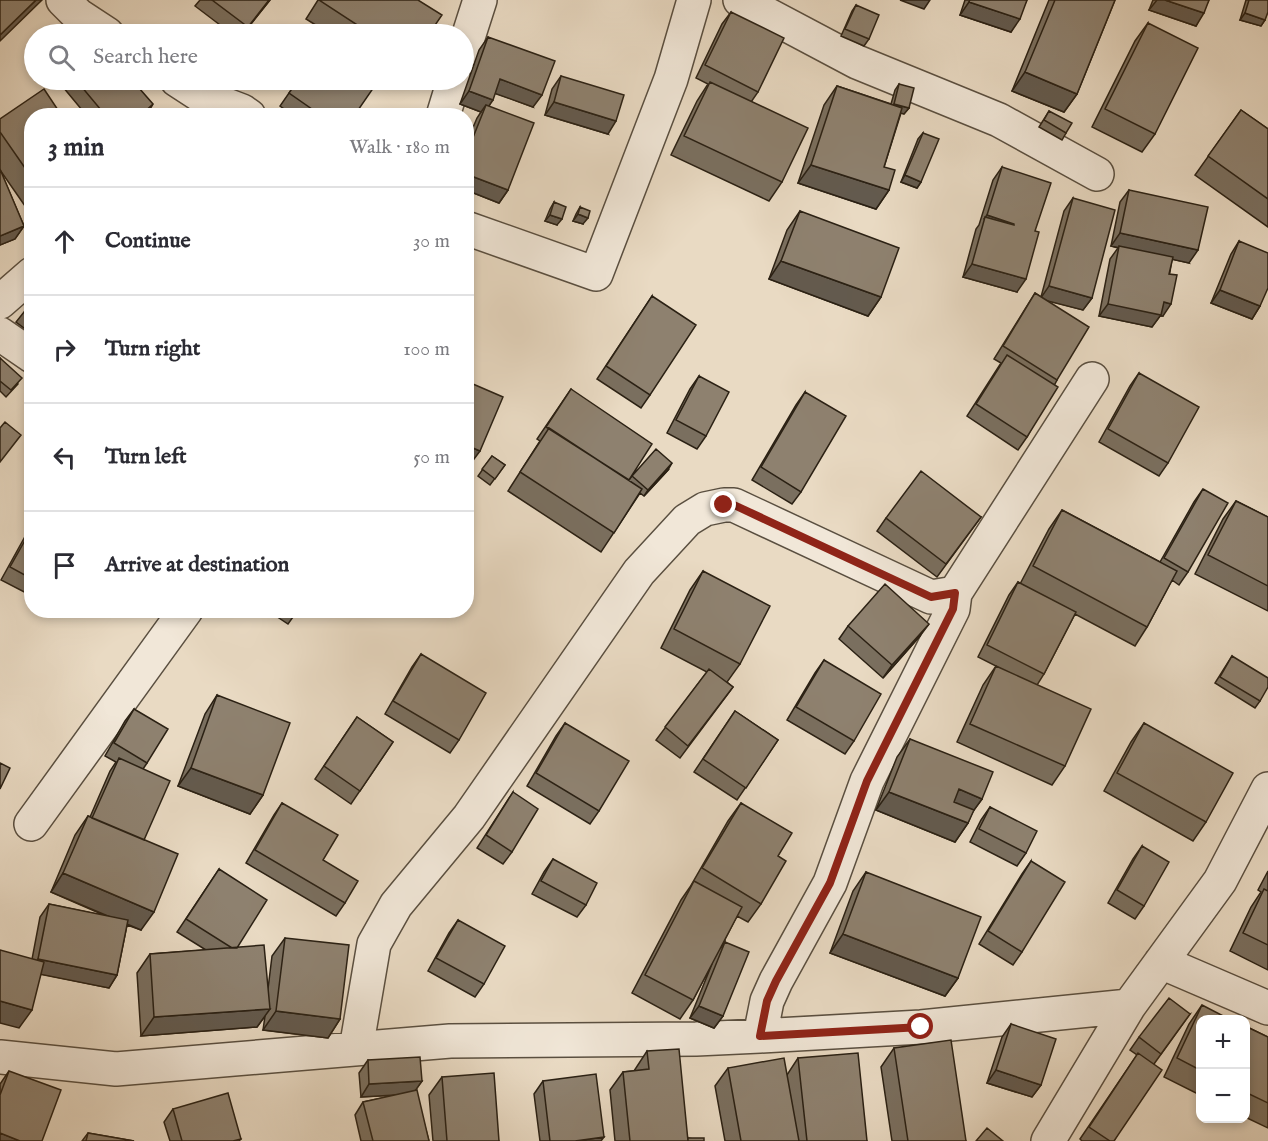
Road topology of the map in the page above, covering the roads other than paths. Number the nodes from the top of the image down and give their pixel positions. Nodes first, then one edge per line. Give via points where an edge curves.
1 (63, 0) edge
2 (480, 0) edge
3 (694, 0) edge
4 (740, 0) edge
5 (92, 24) edge
6 (472, 24) edge
7 (451, 90) edge
8 (187, 97) edge
9 (230, 108) edge
10 (445, 108) edge
11 (1097, 174) dead end
12 (474, 231) edge
13 (24, 281) edge
14 (0, 302) edge
15 (0, 334) edge
16 (24, 350) edge
17 (1092, 380) dead end
18 (955, 593) junction
19 (180, 618) edge
20 (1268, 789) edge
21 (31, 824) dead end
22 (1161, 962) junction
23 (1129, 1006) junction
24 (1268, 1008) edge
25 (760, 1036) junction
26 (356, 1049) junction
27 (0, 1057) edge
28 (1049, 1141) edge

1 - 5 street
2 - 6 street
3 - 12 street via 670,79 596,274
4 - 11 street via 857,62 999,120
7 - 10 street
8 - 9 street
13 - 14 street
15 - 16 street
17 - 18 street
18 - 25 street via 953,609 867,781 830,883 767,1001
18 - 26 street via 931,597 734,505 705,509 687,520 639,572 469,817 396,905 374,944
19 - 21 street
20 - 22 street via 1220,881
22 - 23 street
22 - 24 street
23 - 25 street via 921,1027
23 - 28 street
25 - 26 street via 450,1041
26 - 27 street via 116,1069

